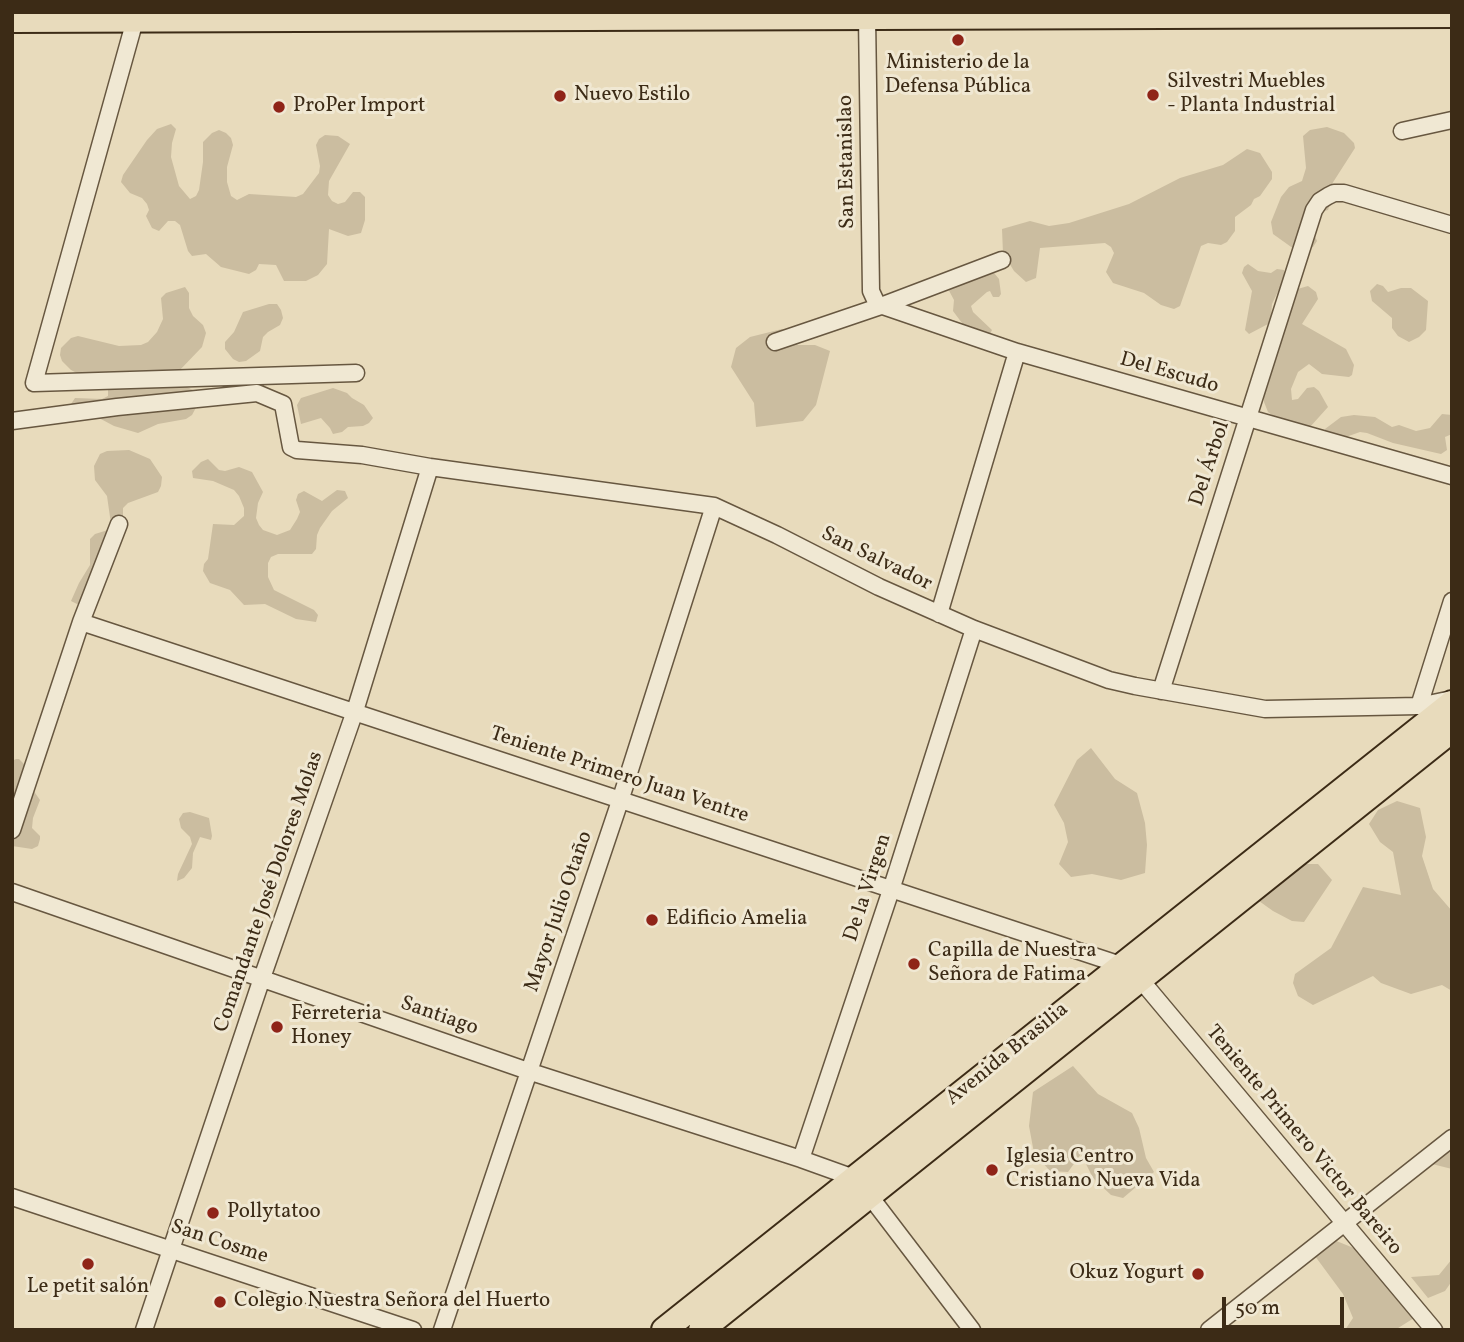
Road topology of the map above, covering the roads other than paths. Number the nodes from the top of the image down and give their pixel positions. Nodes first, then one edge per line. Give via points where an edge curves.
1 (1069, 14) edge
2 (1376, 14) edge
3 (286, 16) edge
4 (430, 16) edge
5 (1452, 16) edge
6 (867, 18) junction
7 (12, 20) edge
8 (135, 20) junction
9 (1452, 120) edge
10 (1402, 131) dead end
11 (1452, 225) edge
12 (1002, 260) dead end
13 (879, 305) junction
14 (775, 342) dead end
15 (1017, 352) junction
16 (356, 373) dead end
17 (1247, 418) junction
18 (12, 421) edge
19 (430, 467) junction
20 (1452, 476) edge
21 (714, 506) junction
22 (119, 524) dead end
23 (1452, 601) edge
24 (939, 614) junction
25 (81, 622) junction
26 (974, 629) junction
27 (1161, 691) junction
28 (1452, 701) edge
29 (1419, 706) junction
30 (355, 711) junction
31 (1452, 730) edge
32 (621, 798) junction
33 (12, 830) edge
34 (891, 890) junction
35 (12, 892) edge
36 (1130, 972) junction
37 (262, 978) junction
38 (528, 1071) junction
39 (1452, 1138) edge
40 (801, 1159) junction
41 (861, 1187) junction
42 (12, 1197) edge
43 (1344, 1222) junction
44 (172, 1250) junction
45 (770, 1260) junction
46 (144, 1330) edge
47 (413, 1330) edge
48 (442, 1330) edge
49 (664, 1330) edge
50 (701, 1330) edge
51 (972, 1330) edge
52 (1209, 1330) edge
53 (1434, 1330) edge

1 - 2 main road
1 - 6 main road
2 - 5 main road
3 - 4 main road
3 - 8 main road
4 - 6 main road
6 - 13 street, San Estanislao via 871,291
7 - 8 main road
8 - 16 street via 34,383
9 - 10 street
11 - 17 street, Del Árbol via 1344,193 1320,201
12 - 13 street
13 - 14 street
13 - 15 street, Del Escudo
15 - 17 street, Del Escudo
15 - 24 street
17 - 20 street, Del Escudo
17 - 27 street, Del Árbol
18 - 19 street, San Salvador via 257,393 283,404 291,447
19 - 21 street, San Salvador
19 - 30 street, Comandante José Dolores Molas
21 - 24 street, San Salvador
21 - 32 street, Mayor Julio Otaño
22 - 25 street
23 - 29 street
24 - 26 street, San Salvador
25 - 30 street, Teniente Primero Juan Ventre
25 - 33 street
26 - 27 street, San Salvador via 1109,680
26 - 34 street, De la Virgen
27 - 29 street, San Salvador via 1265,709
28 - 29 street, San Salvador
28 - 36 main road, Avenida Brasilia
30 - 32 street, Teniente Primero Juan Ventre
30 - 37 street, Comandante José Dolores Molas
31 - 36 main road, Avenida Brasilia
32 - 34 street, Teniente Primero Juan Ventre
32 - 38 street, Mayor Julio Otaño
34 - 36 street, Teniente Primero Juan Ventre
34 - 40 street, De la Virgen
35 - 37 street, Santiago
36 - 41 main road, Avenida Brasilia
36 - 43 street, Teniente Primero Victor Bareiro
37 - 38 street, Santiago
37 - 44 street, Comandante José Dolores Molas
38 - 40 street, Santiago
38 - 48 street, Mayor Julio Otaño
39 - 43 street
40 - 41 street, Santiago
41 - 45 main road, Avenida Brasilia
41 - 51 street
42 - 44 street, San Cosme
43 - 52 street
43 - 53 street, Teniente Primero Victor Bareiro
44 - 46 street, Comandante José Dolores Molas
44 - 47 street, San Cosme
45 - 49 main road, Avenida Brasilia
45 - 50 main road, Avenida Brasilia

